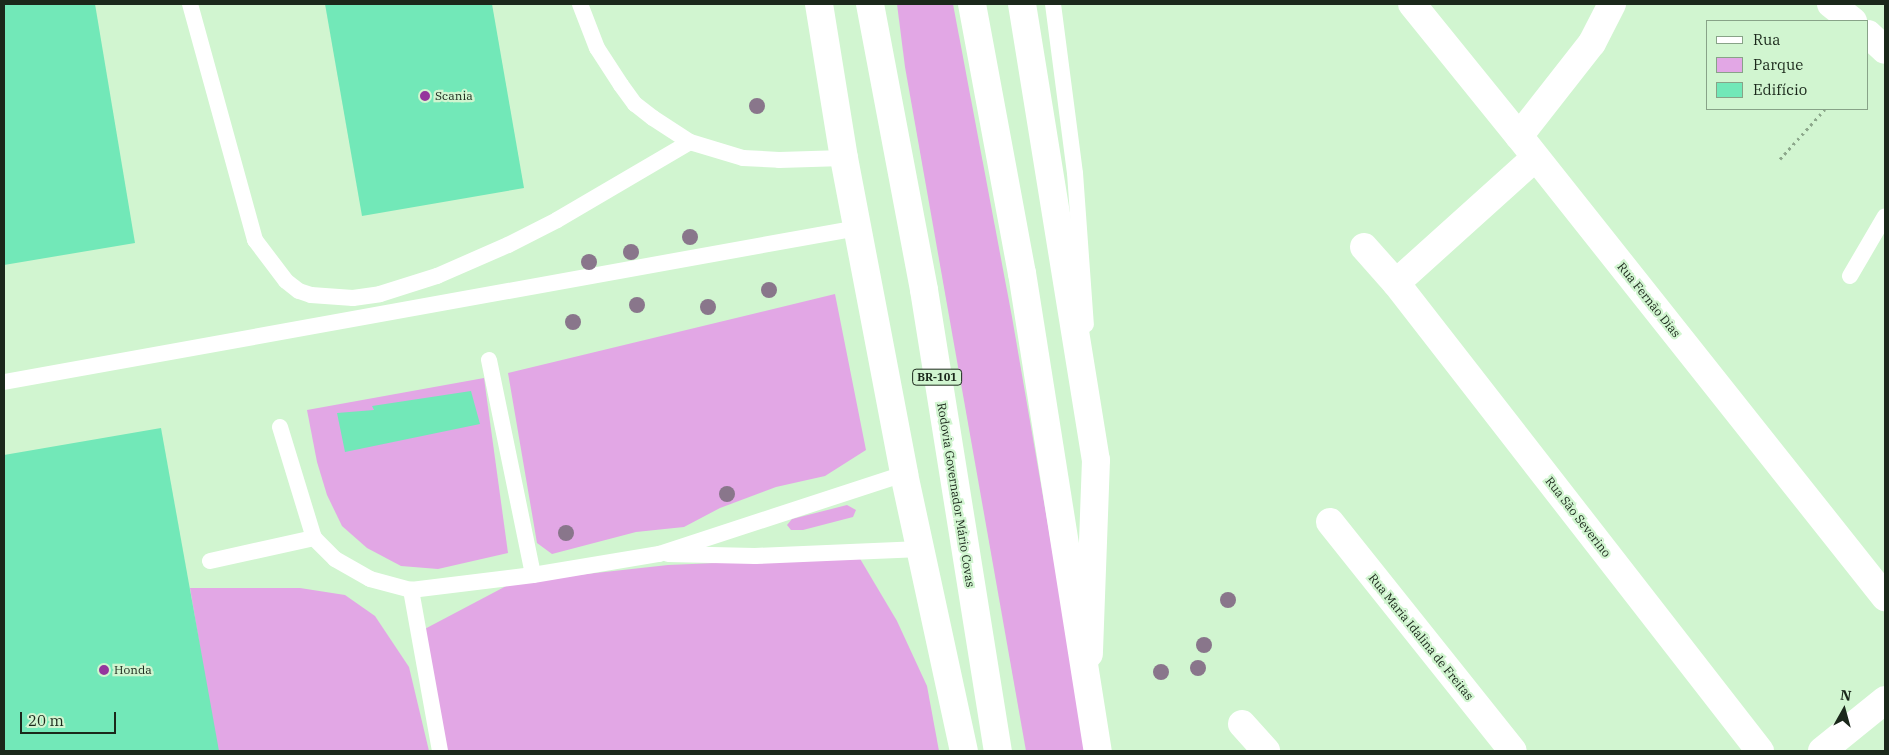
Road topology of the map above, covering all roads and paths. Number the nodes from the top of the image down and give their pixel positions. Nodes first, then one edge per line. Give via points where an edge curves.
1 (190, 4) edge
2 (580, 4) edge
3 (819, 4) edge
4 (870, 4) edge
5 (972, 4) edge
6 (1022, 4) edge
7 (1053, 4) edge
8 (1412, 4) edge
9 (1612, 4) edge
10 (1831, 4) edge
11 (1851, 20) edge
12 (1869, 35) edge
13 (1885, 50) edge
14 (1824, 110) edge
15 (1520, 136) junction
16 (690, 142) junction
17 (844, 158) junction
18 (1536, 158) junction
19 (1780, 159) dead end
20 (1885, 216) edge
21 (857, 228) junction
22 (1364, 247) dead end
23 (1850, 276) dead end
24 (1396, 283) junction
25 (489, 360) dead end
26 (4, 382) edge
27 (280, 427) dead end
28 (1096, 460) junction
29 (904, 474) junction
30 (1330, 522) dead end
31 (314, 538) junction
32 (921, 549) junction
33 (658, 554) junction
34 (210, 562) dead end
35 (533, 575) junction
36 (410, 590) junction
37 (1885, 597) edge
38 (1088, 690) junction
39 (1885, 700) edge
40 (1242, 724) dead end
41 (440, 751) edge
42 (964, 751) edge
43 (998, 751) edge
44 (1098, 751) edge
45 (1266, 751) edge
46 (1512, 751) edge
47 (1760, 751) edge
48 (1822, 751) edge

1 - 16 lane via 255,240 286,281 312,296 353,298 380,294 437,276 557,220
2 - 16 lane via 598,48 635,104
3 - 17 main road
4 - 43 main road, Rodovia Governador Mário Covas / BR-101 via 924,290
5 - 38 main road via 1022,273
6 - 28 main road
7 - 28 lane via 1075,173
8 - 15 main road, Rua Fernão Dias
9 - 15 main road via 1592,43
10 - 11 main road
12 - 13 main road
14 - 19 path
15 - 18 main road, Rua Fernão Dias
16 - 17 lane via 743,158
17 - 21 main road
18 - 24 main road
18 - 37 main road, Rua Fernão Dias
20 - 23 lane
21 - 26 lane
21 - 29 main road
22 - 24 main road, Rua São Severino
24 - 47 main road, Rua São Severino
25 - 35 lane
27 - 31 lane
28 - 38 main road
29 - 32 main road
29 - 33 lane
30 - 46 main road, Rua Maria Idalina de Freitas
31 - 34 lane
31 - 36 lane via 335,559 370,578
32 - 33 lane via 755,556
32 - 42 main road
33 - 35 lane
35 - 36 lane
36 - 41 lane
38 - 44 main road
39 - 48 main road
40 - 45 main road

